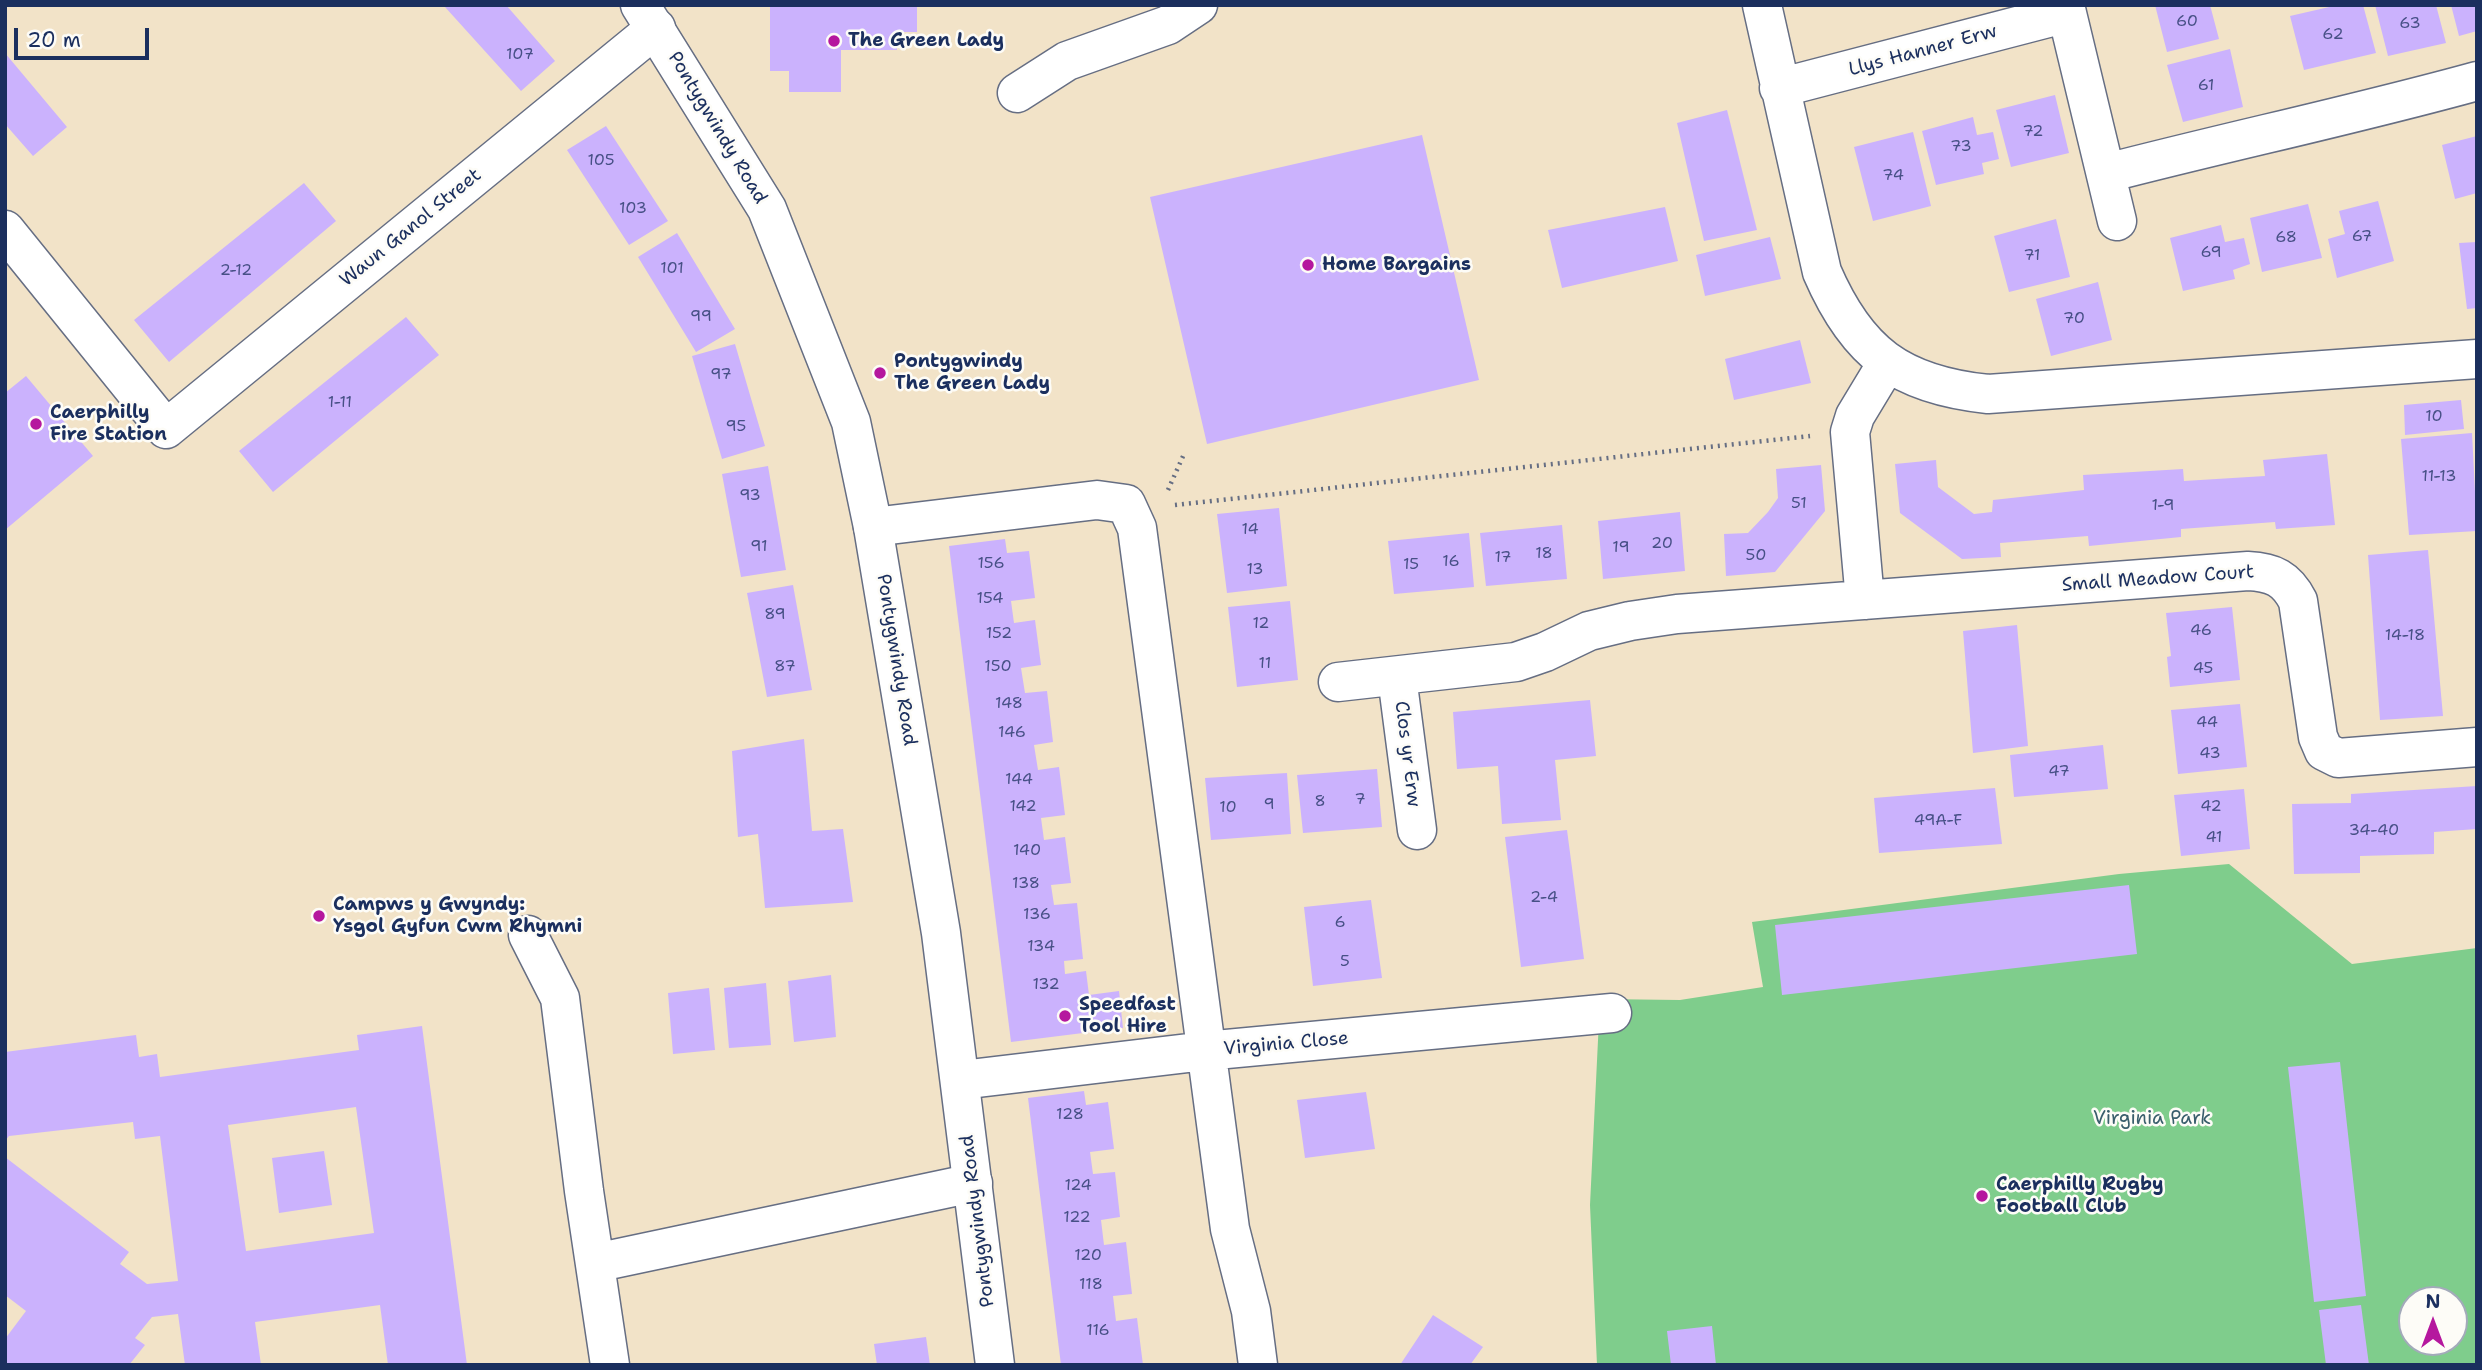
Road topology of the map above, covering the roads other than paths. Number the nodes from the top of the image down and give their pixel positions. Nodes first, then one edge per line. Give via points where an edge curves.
1 (1762, 5) edge
2 (1194, 6) edge
3 (2066, 9) edge
4 (648, 16) edge
5 (2477, 81) edge
6 (1779, 88) junction
7 (1017, 93) dead end
8 (2107, 173) junction
9 (2117, 221) dead end
10 (5, 230) edge
11 (2477, 359) edge
12 (1887, 363) junction
13 (873, 527) junction
14 (1865, 600) junction
15 (1397, 677) junction
16 (1338, 682) dead end
17 (2477, 747) edge
18 (1417, 831) dead end
19 (528, 935) dead end
20 (1612, 1013) dead end
21 (1205, 1051) junction
22 (961, 1080) junction
23 (973, 1183) junction
24 (595, 1263) junction
25 (610, 1365) edge
26 (995, 1365) edge
27 (1258, 1365) edge

1 - 6 street
2 - 7 street via 1168,24 1067,61
3 - 6 street, Llys Hanner Erw
3 - 8 street, Llys Hanner Erw
4 - 10 street, Waun Ganol Street via 166,429
4 - 13 street, Pontygwindy Road via 767,208 851,422
5 - 8 street
6 - 12 street via 1822,272 1846,319
8 - 9 street, Llys Hanner Erw
11 - 12 street via 1988,394 1932,385
12 - 14 street via 1850,432
13 - 21 street via 1097,499 1126,504 1149,517
13 - 22 street, Pontygwindy Road
14 - 15 street, Small Meadow Court via 1630,621 1589,631 1516,662
14 - 17 street, Small Meadow Court via 2266,572 2280,578 2298,601 2318,737 2324,751 2338,758
15 - 16 street, Small Meadow Court
15 - 18 street, Clos yr Erw
19 - 24 street via 560,998
20 - 21 street, Virginia Close
21 - 22 street, Virginia Close
21 - 27 street via 1230,1229 1251,1311
22 - 23 street, Pontygwindy Road
23 - 24 street
23 - 26 street, Pontygwindy Road
24 - 25 street

